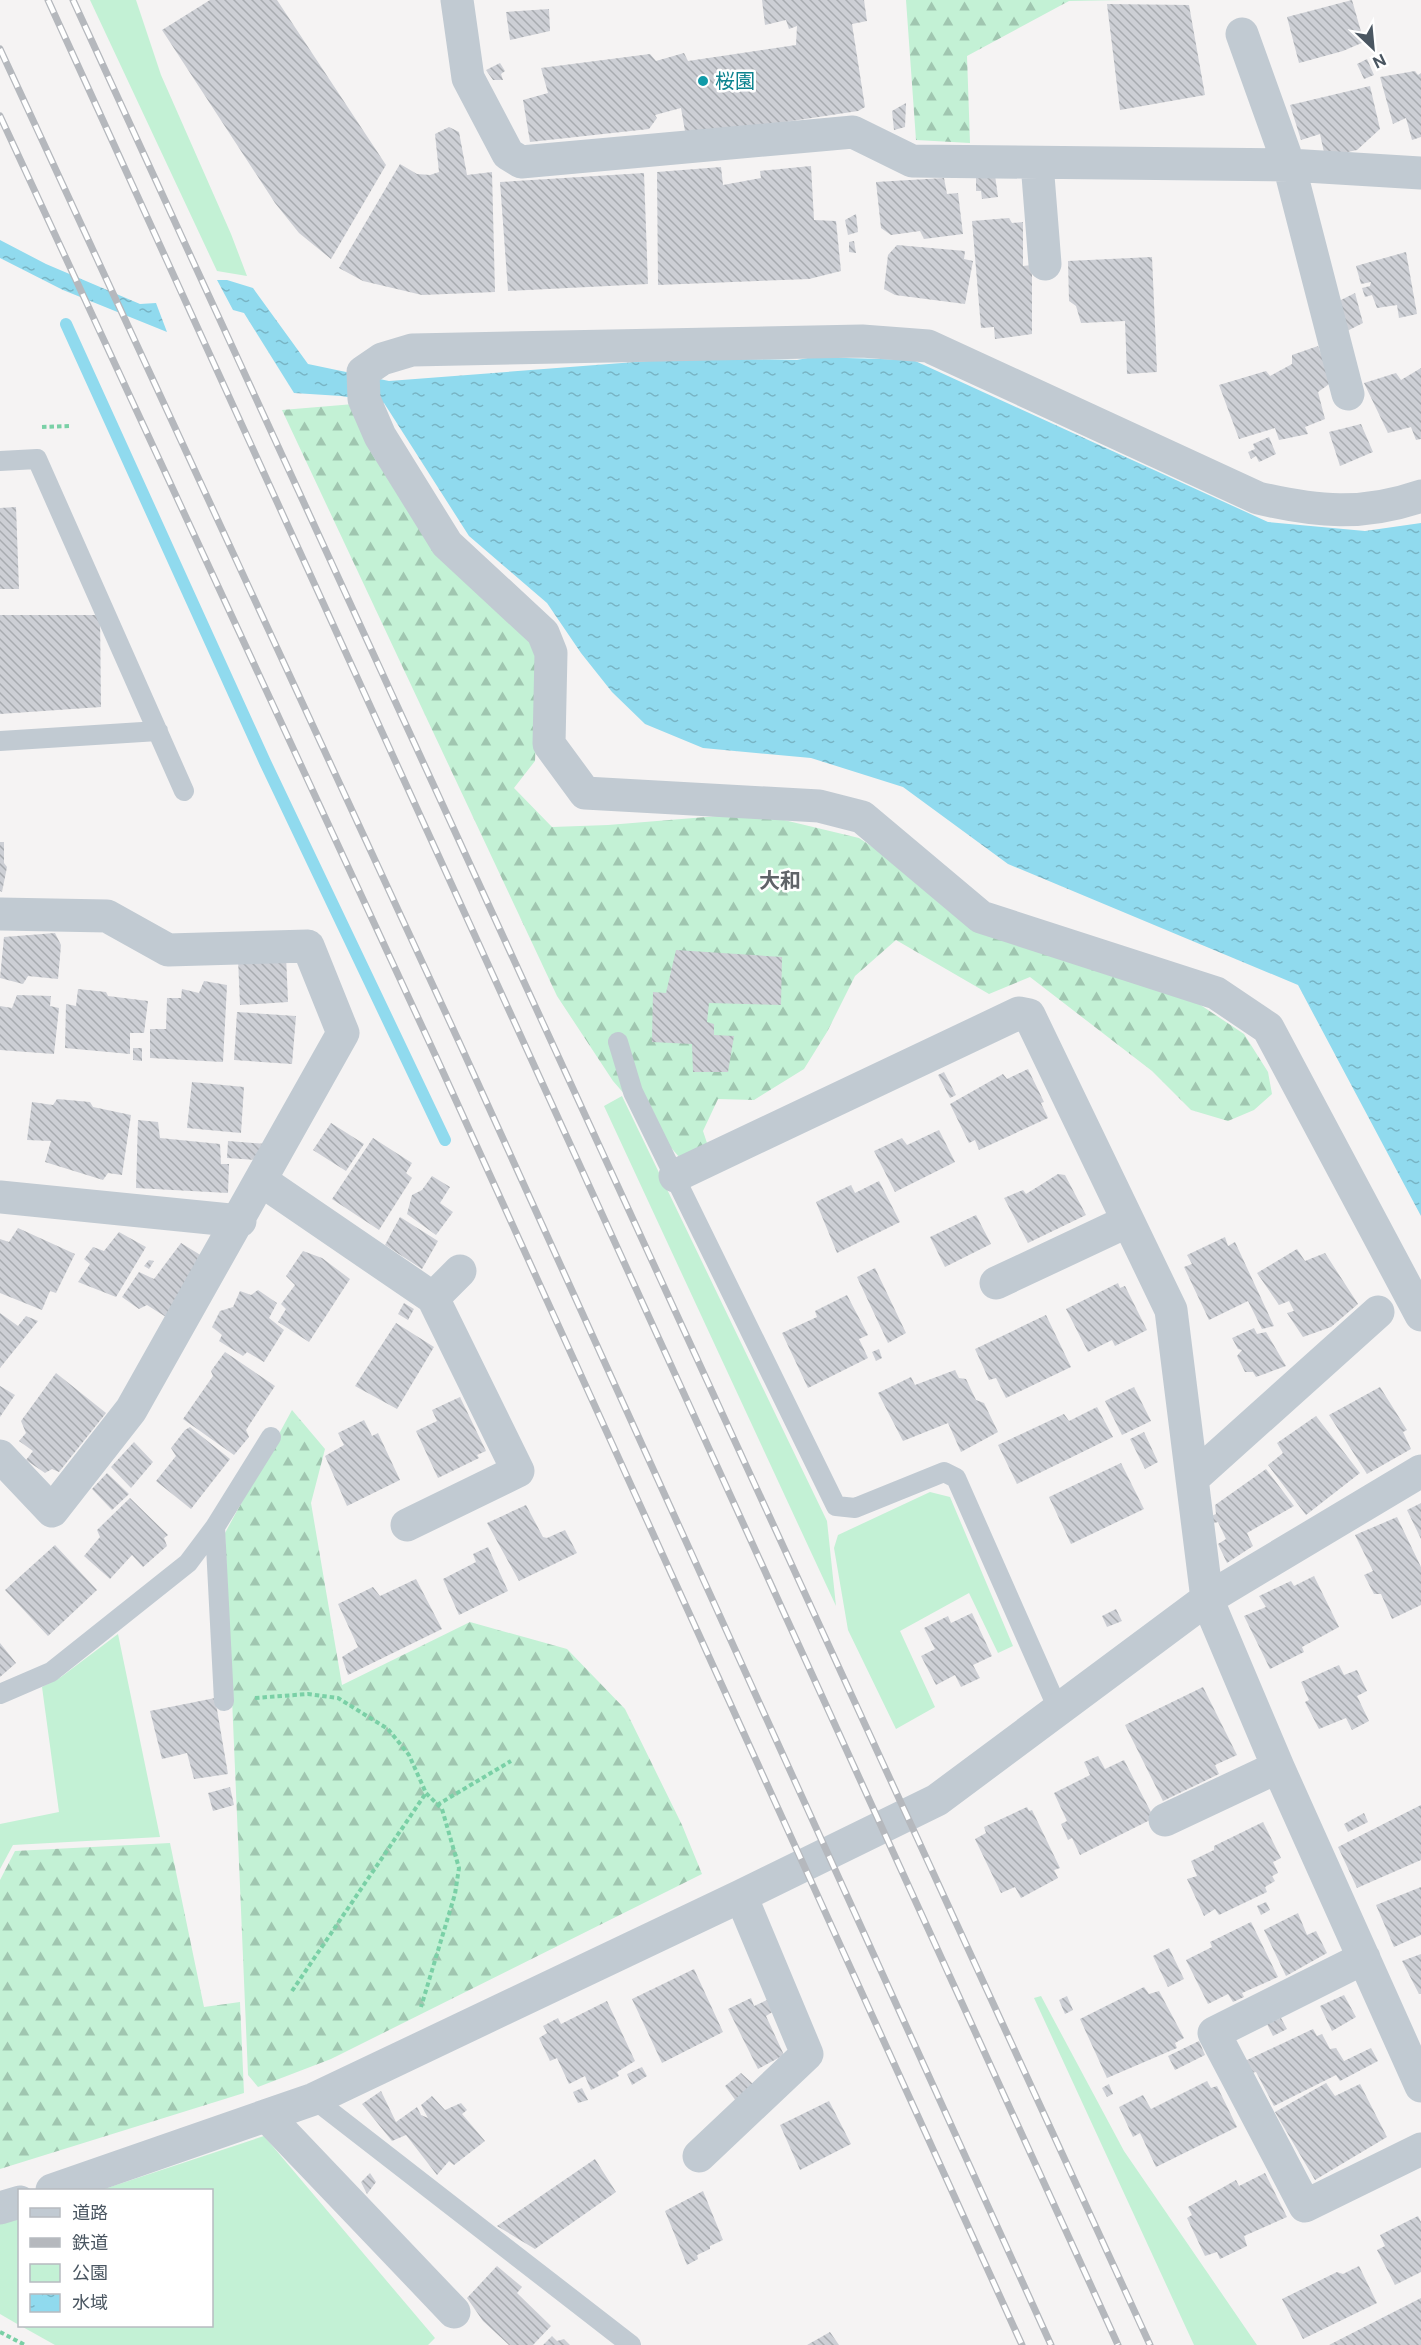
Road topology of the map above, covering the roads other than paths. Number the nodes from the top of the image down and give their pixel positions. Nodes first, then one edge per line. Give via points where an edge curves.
1 (457, 0) edge
2 (1242, 34) dead end
3 (1037, 163) junction
4 (1289, 165) junction
5 (1421, 173) edge
6 (1045, 264) dead end
7 (1348, 394) dead end
8 (0, 461) edge
9 (1421, 496) edge
10 (158, 731) junction
11 (0, 741) edge
12 (184, 791) dead end
13 (0, 914) edge
14 (618, 1041) dead end
15 (675, 1176) junction
16 (262, 1181) junction
17 (0, 1197) edge
18 (240, 1221) junction
19 (1128, 1221) junction
20 (460, 1271) dead end
21 (996, 1283) dead end
22 (433, 1298) junction
23 (1378, 1312) dead end
24 (1421, 1316) edge
25 (271, 1437) dead end
26 (0, 1456) edge
27 (1421, 1471) edge
28 (1192, 1479) junction
29 (407, 1525) dead end
30 (215, 1527) junction
31 (1207, 1599) junction
32 (0, 1694) edge
33 (224, 1701) road end
34 (1058, 1710) junction
35 (1278, 1767) junction
36 (1166, 1820) dead end
37 (741, 1896) junction
38 (1364, 1958) junction
39 (1421, 2086) edge
40 (314, 2098) junction
41 (267, 2116) junction
42 (1421, 2149) edge
43 (699, 2156) dead end
44 (55, 2189) edge
45 (18, 2203) edge
46 (0, 2208) edge
47 (454, 2312) dead end
48 (631, 2345) edge

1 - 3 street via 468,78 508,154 521,162 852,132 912,161
2 - 4 street
3 - 4 street
3 - 6 street
4 - 5 street
4 - 7 street
8 - 10 lane via 37,459
9 - 24 street via 1353,512 1289,506 1258,498 928,346 862,341 412,350 382,358 363,372 364,399 380,436 447,544 543,633 551,653 549,744 585,793 819,806 861,817 981,917 1216,993 1268,1028
10 - 11 lane
10 - 12 lane
13 - 16 street via 107,916 168,950 309,946 343,1034
14 - 15 lane via 633,1092
15 - 19 street via 1019,1013 1029,1015
15 - 34 lane via 836,1506 855,1508 944,1472 956,1478
16 - 18 street
16 - 22 street
17 - 18 street
18 - 26 street via 131,1410 52,1511
19 - 21 street
19 - 28 street via 1171,1310
20 - 22 street
22 - 29 street via 518,1471
23 - 28 street
25 - 30 lane
27 - 31 street
28 - 31 street
30 - 32 lane via 188,1563 51,1672
30 - 33 lane
31 - 34 street
31 - 35 street
34 - 37 street via 937,1800
35 - 36 street
35 - 38 street
37 - 40 street
37 - 43 street via 807,2055
38 - 39 street
38 - 42 street via 1214,2033 1305,2206
40 - 41 street
40 - 48 lane
41 - 44 street
41 - 47 street
45 - 46 street

